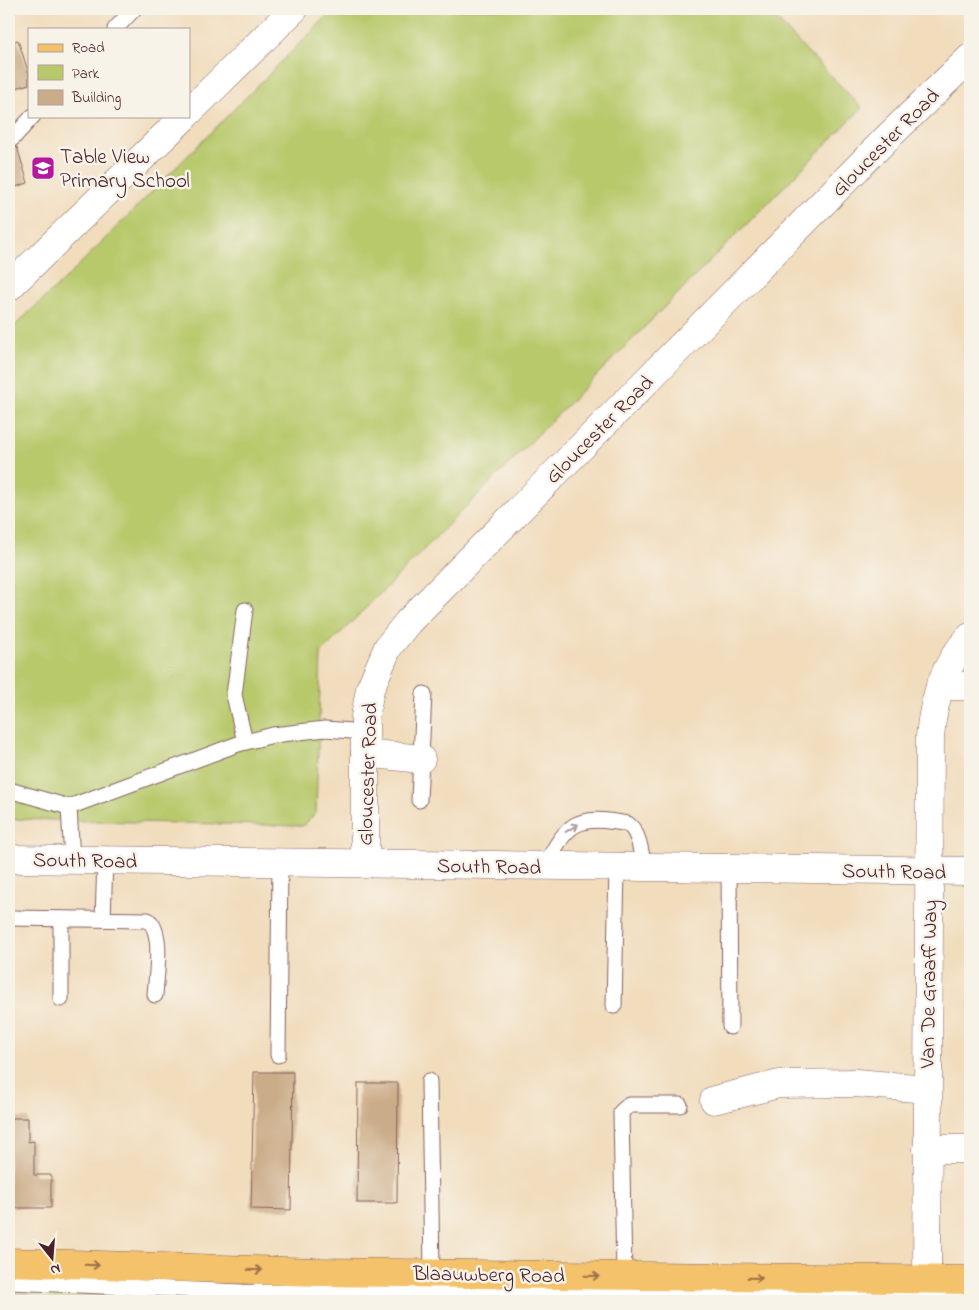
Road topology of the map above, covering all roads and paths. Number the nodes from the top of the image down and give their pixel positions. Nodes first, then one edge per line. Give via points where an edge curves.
1 (134, 9) edge
2 (284, 12) edge
3 (117, 28) edge
4 (970, 58) edge
5 (190, 111) edge
6 (31, 118) edge
7 (182, 118) edge
8 (12, 139) dead end
9 (9, 287) edge
10 (245, 610) dead end
11 (970, 638) edge
12 (940, 686) junction
13 (970, 686) edge
14 (424, 694) dead end
15 (245, 742) junction
16 (365, 743) junction
17 (421, 759) junction
18 (9, 790) edge
19 (419, 800) dead end
20 (69, 807) junction
21 (9, 859) edge
22 (72, 860) junction
23 (105, 860) junction
24 (280, 863) junction
25 (365, 864) junction
26 (545, 866) junction
27 (617, 868) junction
28 (644, 868) junction
29 (729, 869) junction
30 (970, 871) edge
31 (929, 872) junction
32 (9, 918) edge
33 (61, 919) junction
34 (103, 920) junction
35 (155, 995) dead end
36 (61, 999) dead end
37 (614, 1006) dead end
38 (730, 1027) dead end
39 (278, 1055) dead end
40 (429, 1081) dead end
41 (927, 1089) junction
42 (714, 1100) dead end
43 (680, 1105) dead end
44 (926, 1149) junction
45 (970, 1149) edge
46 (9, 1262) edge
47 (432, 1274) junction
48 (624, 1276) junction
49 (927, 1280) junction
50 (970, 1280) edge
51 (9, 1282) edge
52 (970, 1298) edge

1 - 3 lane
2 - 5 street
4 - 16 street, Gloucester Road via 408,622 388,647 370,689
6 - 8 lane
7 - 9 street
10 - 15 lane via 234,695
11 - 12 street, Van De Graaff Way via 960,648
12 - 13 street
12 - 31 street, Van De Graaff Way via 931,717
14 - 17 lane
15 - 16 lane via 273,734 326,729
15 - 20 lane
16 - 17 street
16 - 25 street, Gloucester Road
17 - 19 lane
18 - 20 lane
20 - 22 lane
21 - 22 street, South Road
22 - 23 street, South Road
23 - 24 street, South Road
23 - 34 lane
24 - 25 street, South Road
24 - 39 lane
25 - 26 street, South Road
26 - 27 street, South Road
26 -> 28 lane via 560,836 585,821 598,820 632,826
27 - 28 street, South Road
27 - 37 lane
28 - 29 street, South Road
29 - 31 street, South Road
29 - 38 lane
30 - 31 street, South Road
31 - 41 street, Van De Graaff Way
32 - 33 lane
33 - 34 lane
33 - 36 lane
34 - 35 lane via 148,920 153,924 158,934
40 - 47 lane
41 - 42 street via 856,1083 779,1084
41 - 44 street, Van De Graaff Way
43 - 48 lane via 629,1105 621,1112
44 - 45 street
44 - 49 street, Van De Graaff Way
46 -> 47 main road, Blaauwberg Road
47 -> 48 main road, Blaauwberg Road
48 -> 49 main road, Blaauwberg Road
49 - 50 main road, Blaauwberg Road
51 - 52 lane via 242,1292

